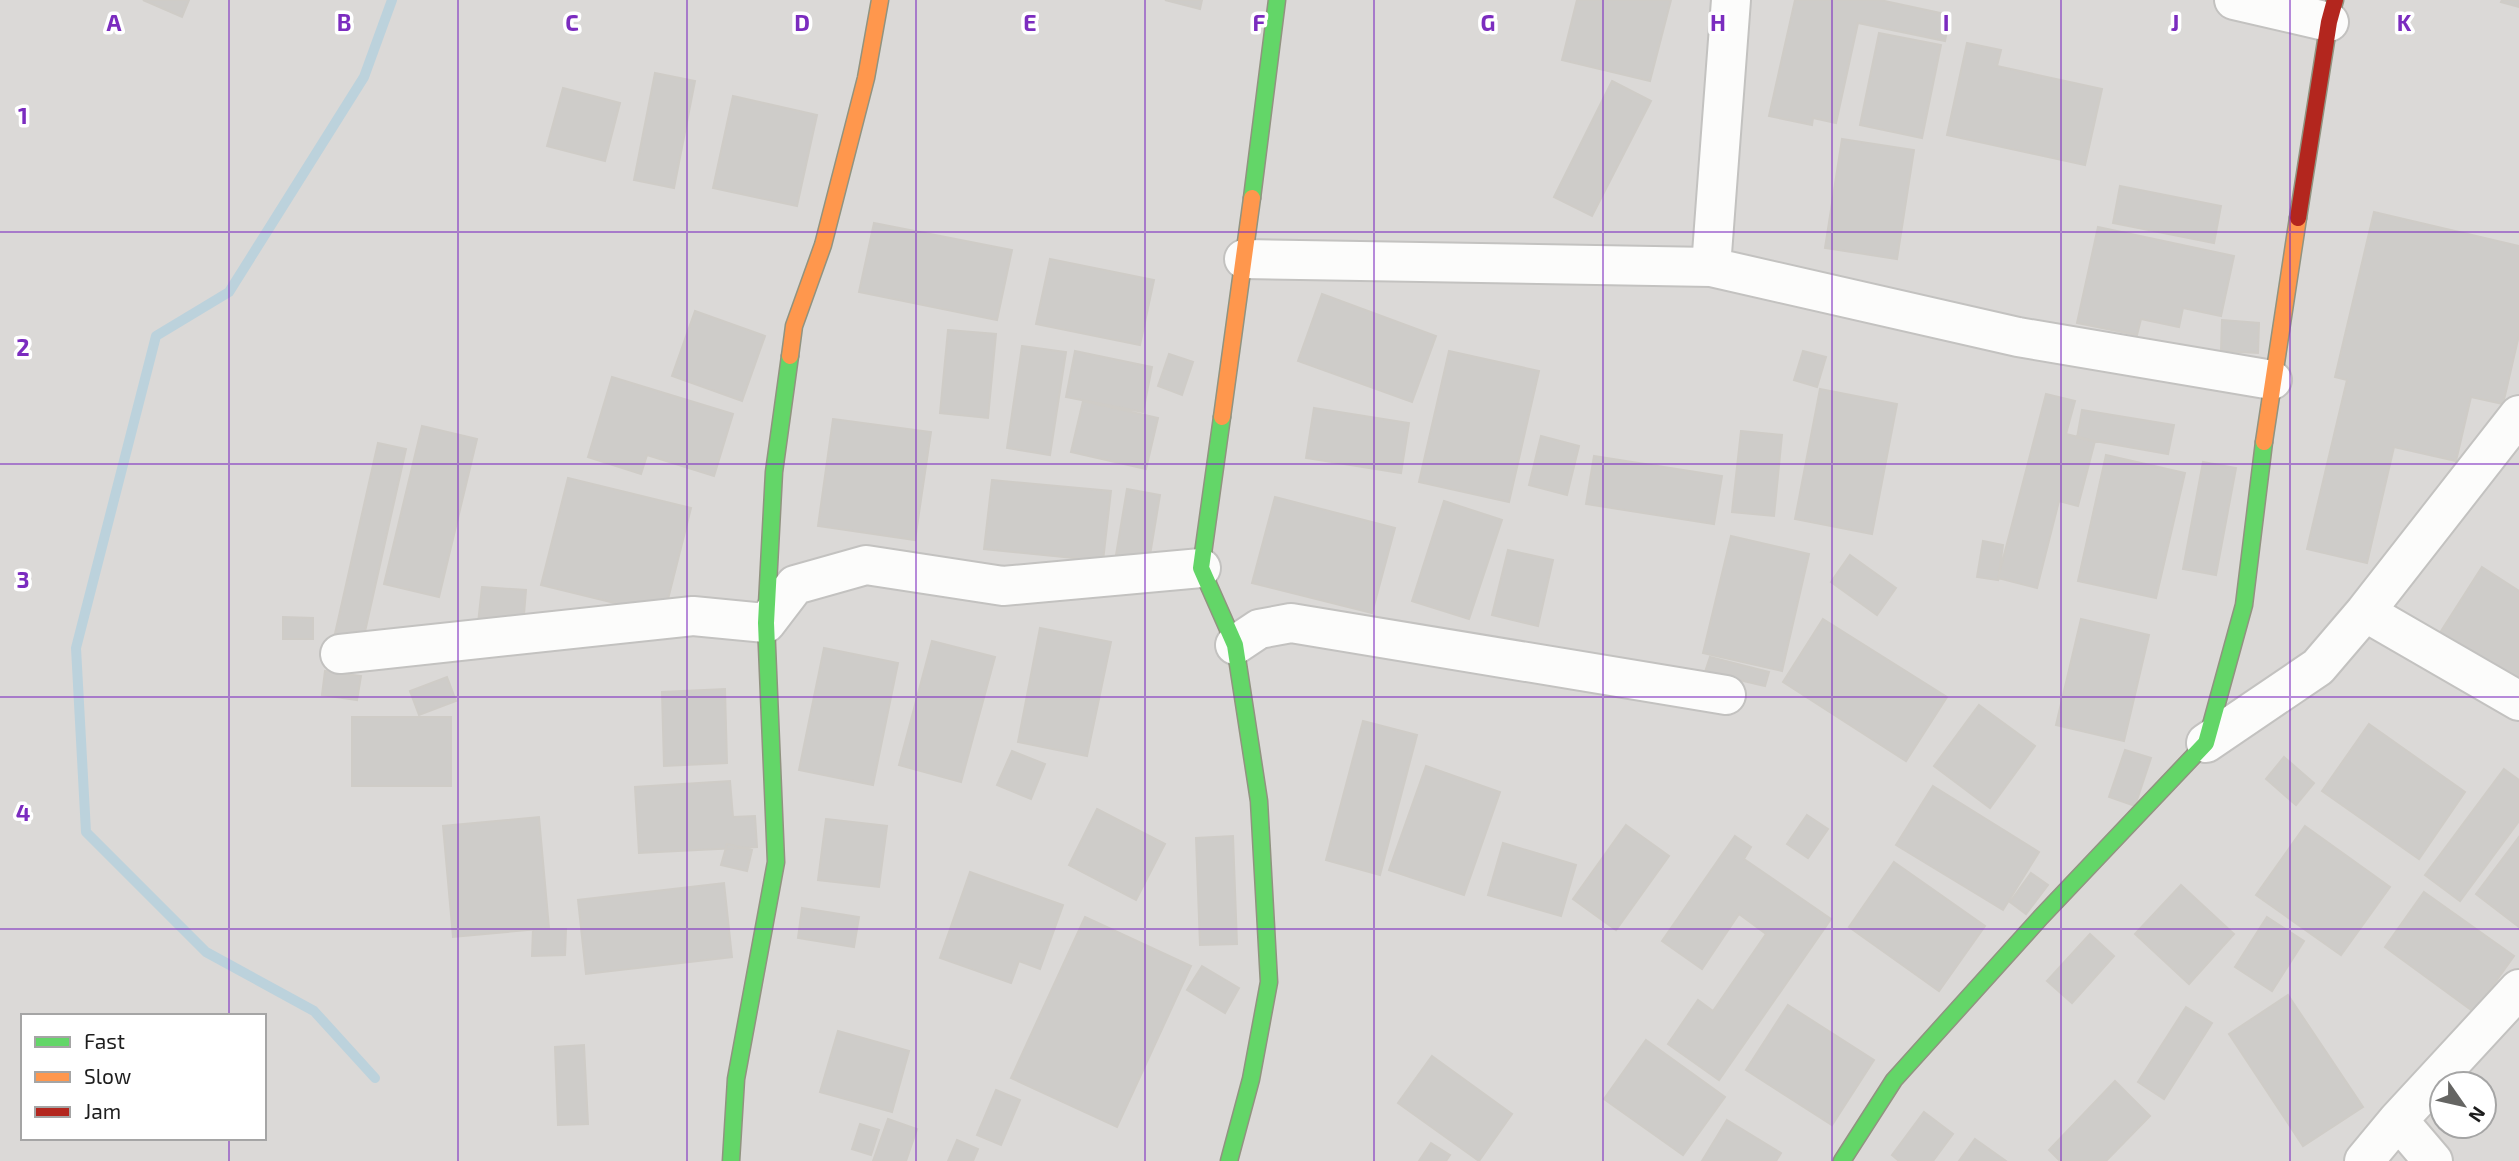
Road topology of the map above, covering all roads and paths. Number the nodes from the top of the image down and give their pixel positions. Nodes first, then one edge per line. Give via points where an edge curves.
1 (880, 0) edge
2 (1276, 0) edge
3 (1731, 0) edge
4 (2234, 0) edge
5 (2332, 11) edge
6 (1244, 259) junction
7 (1712, 267) junction
8 (2272, 380) junction
9 (2519, 415) edge
10 (1201, 568) junction
11 (2365, 612) junction
12 (766, 623) junction
13 (1235, 645) junction
14 (340, 653) dead end
15 (1726, 695) dead end
16 (2519, 701) edge
17 (2206, 743) junction
18 (2519, 989) edge
19 (2398, 1120) junction
20 (731, 1161) edge
21 (1229, 1161) edge
22 (1842, 1161) edge
23 (2364, 1161) edge
24 (2433, 1161) edge

1 - 12 street via 866,78 824,245 794,326 774,472
2 - 6 street
3 - 7 street
4 - 5 street
5 - 8 street
6 - 7 street
6 - 10 street
7 - 8 street via 2018,337
8 - 17 street via 2244,605
9 - 11 street
10 - 12 street via 1003,586 866,565 795,585
10 - 13 street
11 - 16 street
11 - 17 street via 2318,667
12 - 14 street via 693,615
12 - 20 street via 776,862 736,1079
13 - 15 street via 1259,629 1291,623
13 - 21 street via 1259,801 1269,982 1251,1079
17 - 22 street via 1894,1080
18 - 19 street
19 - 23 street
19 - 24 street

